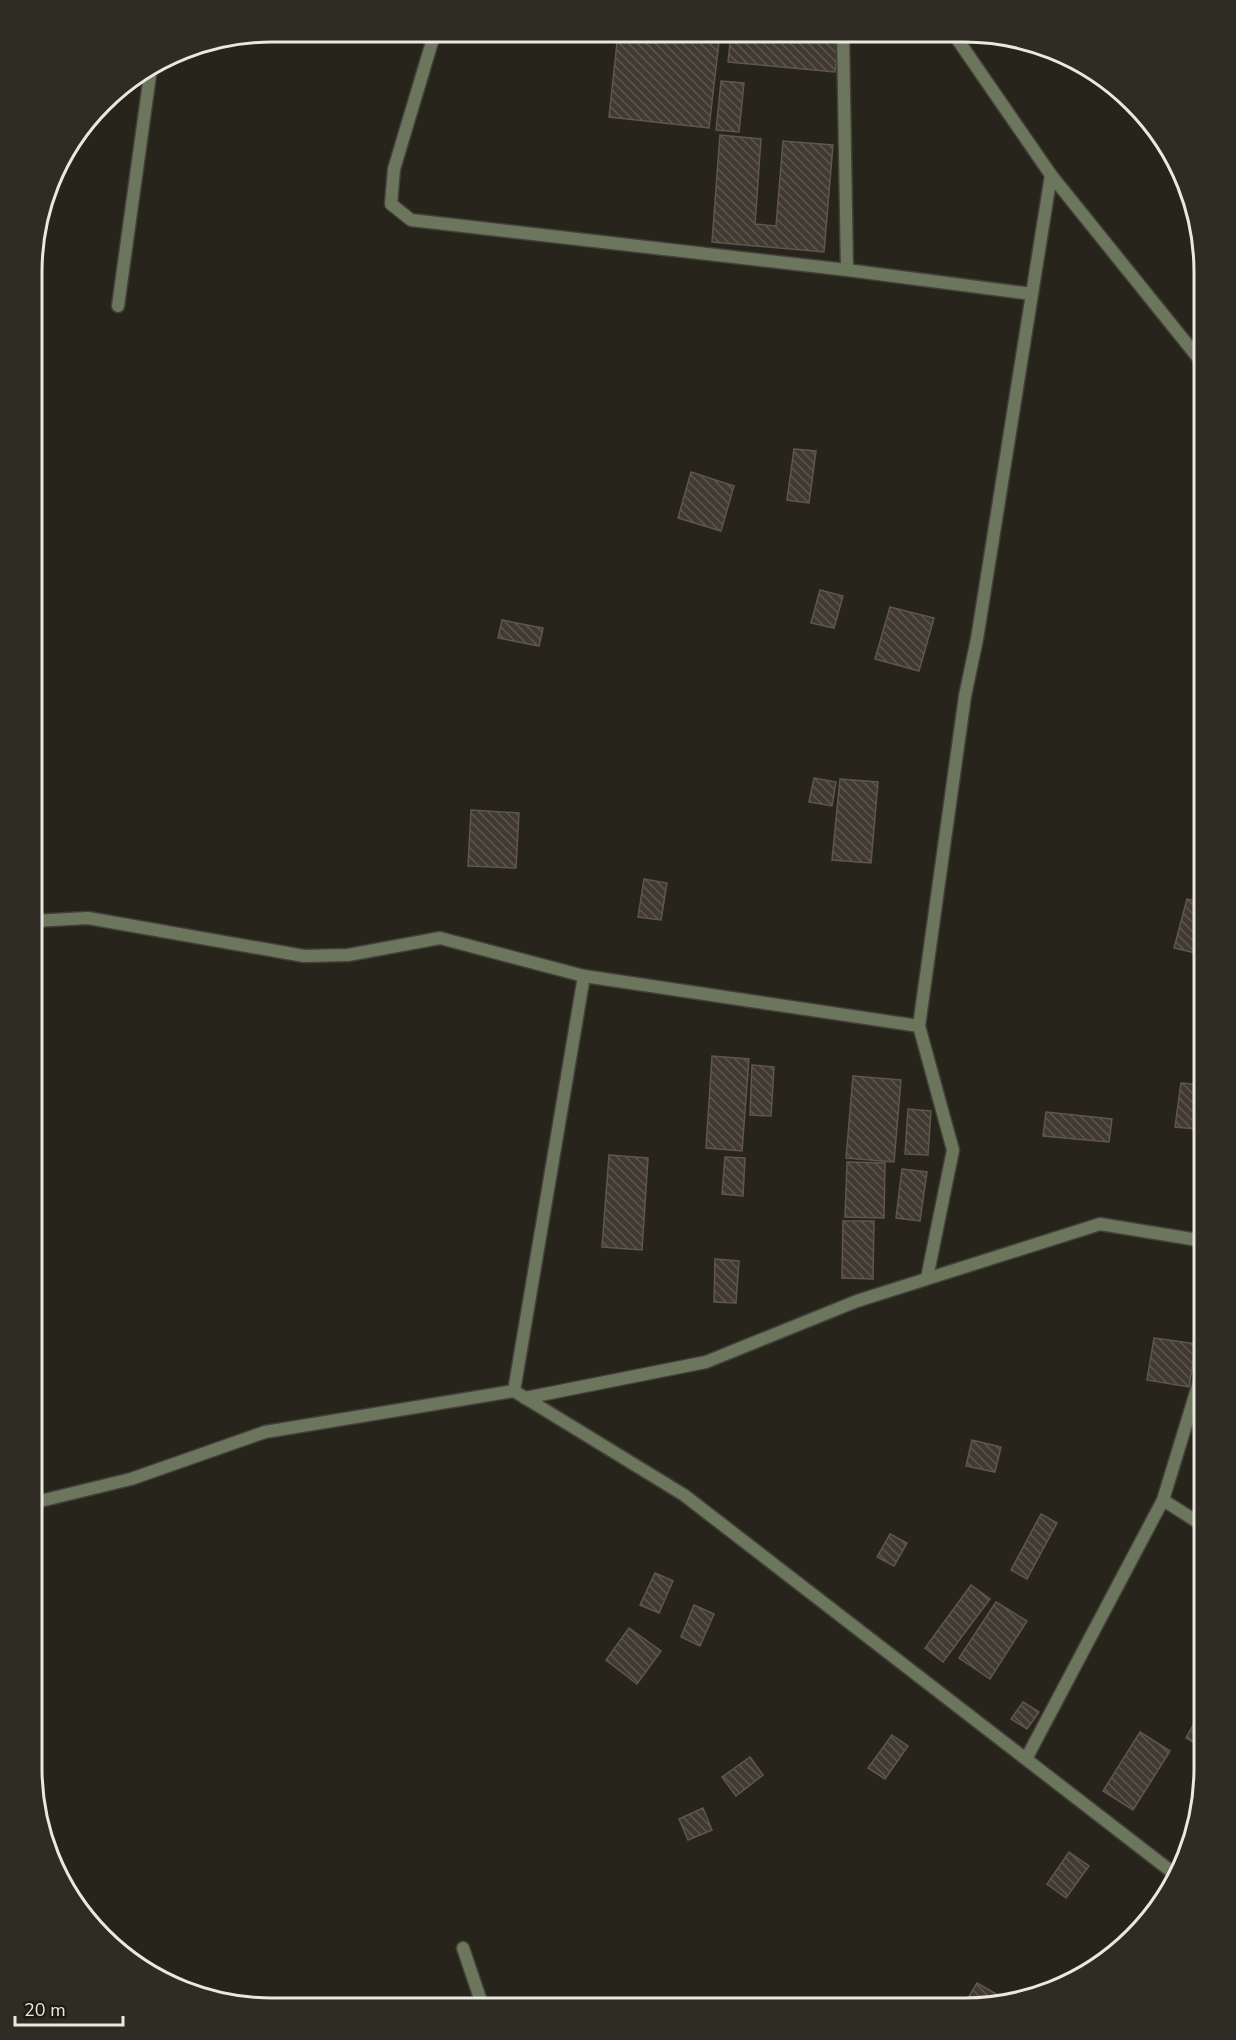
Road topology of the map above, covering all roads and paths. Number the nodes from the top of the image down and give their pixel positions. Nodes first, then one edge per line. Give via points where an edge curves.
1 (432, 42) edge
2 (843, 42) edge
3 (959, 42) edge
4 (150, 78) edge
5 (1051, 175) junction
6 (847, 270) junction
7 (1032, 294) junction
8 (118, 306) dead end
9 (1194, 353) edge
10 (42, 921) edge
11 (584, 976) junction
12 (919, 1026) junction
13 (1194, 1239) edge
14 (927, 1278) junction
15 (520, 1394) junction
16 (1194, 1399) edge
17 (1163, 1500) junction
18 (42, 1501) edge
19 (1194, 1520) edge
20 (1026, 1759) junction
21 (1170, 1870) edge
22 (464, 1948) dead end
23 (480, 1998) edge

1 - 6 street via 394,170 391,204 411,220
2 - 6 street
3 - 5 street
4 - 8 street
5 - 7 street
5 - 9 street
6 - 7 street
7 - 12 street via 965,696
10 - 11 street via 88,918 304,956 348,955 440,938
11 - 12 street
11 - 15 street
12 - 14 street via 954,1150
13 - 14 street via 1100,1224
14 - 15 street via 856,1301 706,1362
15 - 18 street via 265,1432 131,1479
15 - 20 street via 684,1495
16 - 17 street
17 - 19 street
17 - 20 street
20 - 21 street
22 - 23 street

